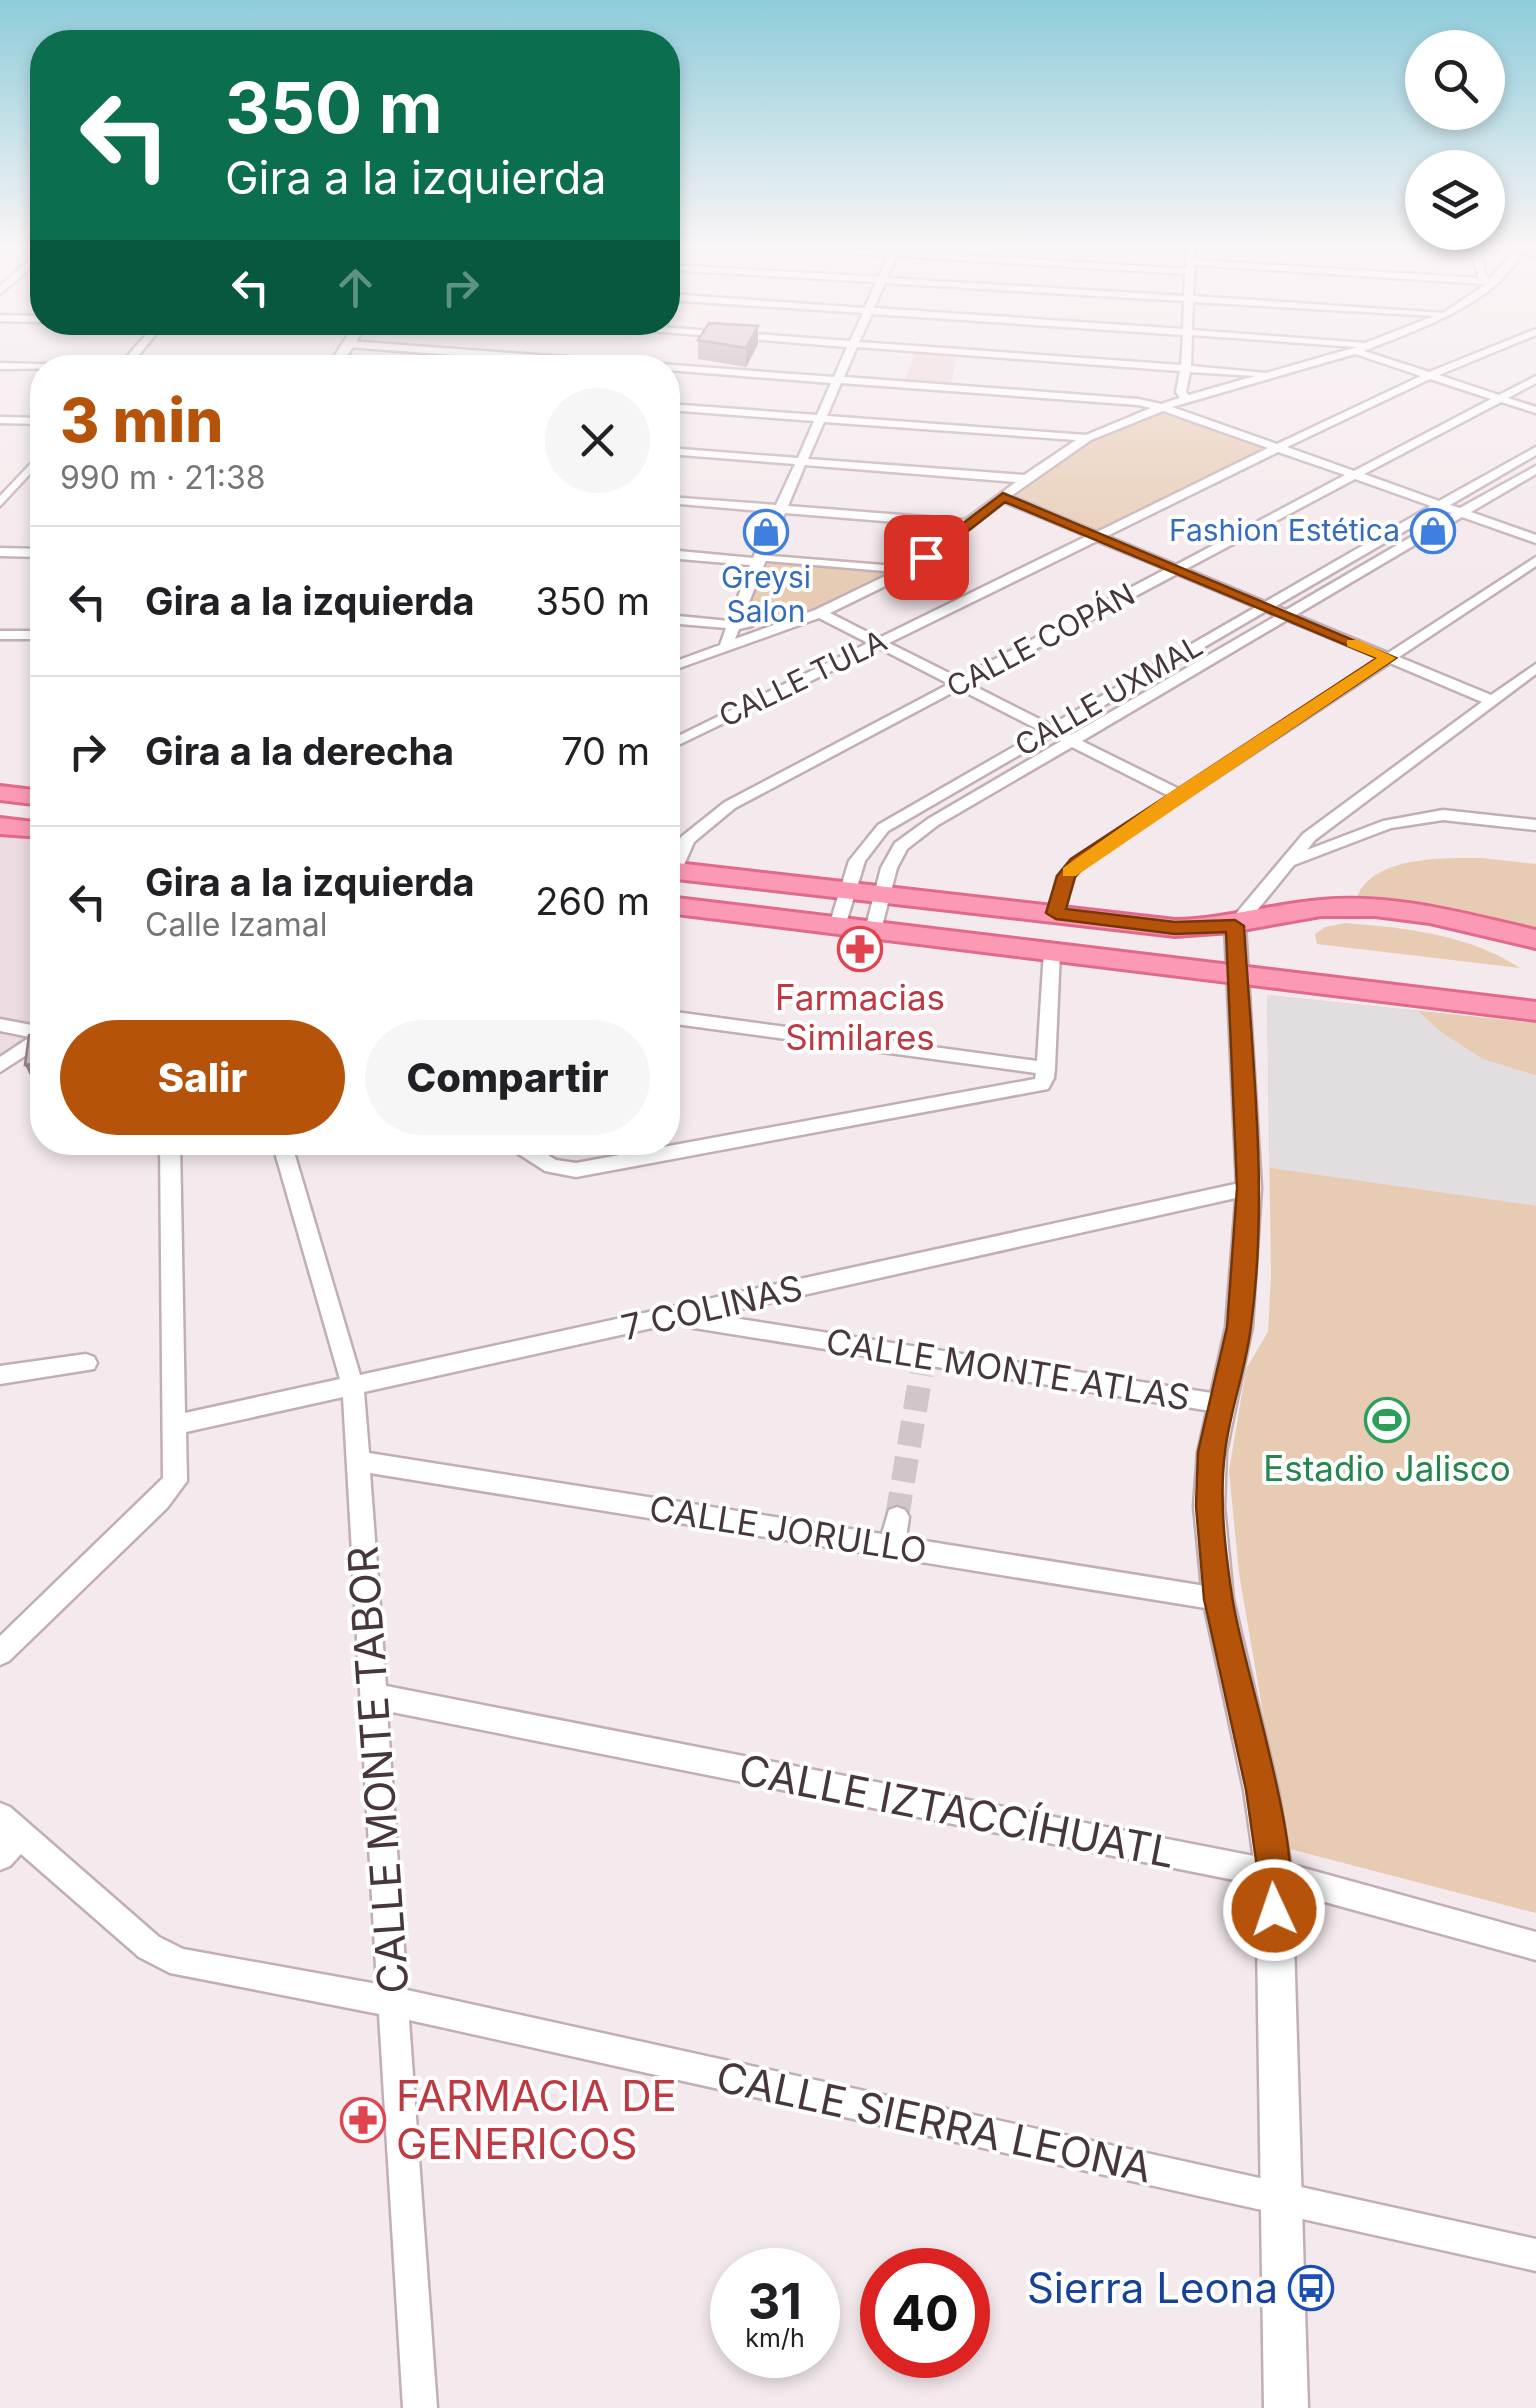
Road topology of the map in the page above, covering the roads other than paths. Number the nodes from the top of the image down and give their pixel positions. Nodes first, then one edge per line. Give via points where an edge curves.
1 (848, 360) edge
2 (1101, 360) edge
3 (1186, 360) edge
4 (1324, 360) edge
5 (1381, 360) edge
6 (1468, 360) edge
7 (0, 366) edge
8 (1186, 366) junction
9 (30, 367) edge
10 (680, 371) edge
11 (1267, 376) junction
12 (1430, 376) junction
13 (1536, 379) edge
14 (839, 380) junction
15 (1187, 398) junction
16 (1500, 398) junction
17 (1162, 407) junction
18 (680, 408) edge
19 (1536, 410) edge
20 (822, 419) junction
21 (0, 420) edge
22 (30, 421) edge
23 (1087, 438) junction
24 (1277, 448) junction
25 (1536, 450) edge
26 (680, 452) edge
27 (804, 461) junction
28 (1536, 469) edge
29 (30, 470) edge
30 (1354, 475) junction
31 (1026, 478) junction
32 (0, 482) edge
33 (18, 483) junction
34 (30, 483) edge
35 (1003, 497) junction
36 (680, 501) edge
37 (0, 503) edge
38 (1440, 505) junction
39 (784, 509) junction
40 (1462, 513) junction
41 (969, 524) junction
42 (1096, 536) junction
43 (1536, 539) edge
44 (0, 552) edge
45 (30, 553) edge
46 (680, 555) edge
47 (758, 560) junction
48 (1536, 562) edge
49 (1176, 569) junction
50 (908, 570) junction
51 (1264, 606) junction
52 (820, 613) junction
53 (1287, 616) junction
54 (680, 619) edge
55 (735, 625) junction
56 (772, 628) junction
57 (0, 635) edge
58 (30, 636) edge
59 (879, 642) junction
60 (726, 646) junction
61 (1388, 658) junction
62 (680, 663) edge
63 (1536, 668) edge
64 (960, 684) junction
65 (1490, 700) junction
66 (1050, 730) junction
67 (680, 740) edge
68 (1073, 741) junction
69 (0, 793) edge
70 (1178, 795) junction
71 (30, 797) edge
72 (0, 826) edge
73 (1536, 826) edge
74 (30, 829) edge
75 (680, 852) edge
76 (1294, 860) junction
77 (680, 871) edge
78 (845, 889) junction
79 (884, 893) junction
80 (680, 907) edge
81 (1056, 913) junction
82 (837, 926) junction
83 (1235, 926) junction
84 (873, 930) junction
85 (1536, 939) edge
86 (1052, 952) junction
87 (1238, 973) junction
88 (1536, 1010) edge
89 (680, 1019) edge
90 (0, 1025) edge
91 (30, 1032) edge
92 (30, 1044) edge
93 (0, 1066) edge
94 (1046, 1068) junction
95 (680, 1151) edge
96 (170, 1155) edge
97 (285, 1155) edge
98 (532, 1155) edge
99 (658, 1155) edge
100 (1248, 1188) junction
101 (674, 1317) junction
102 (86, 1363) dead end
103 (0, 1375) edge
104 (353, 1387) junction
105 (1224, 1404) junction
106 (175, 1425) junction
107 (358, 1460) junction
108 (897, 1517) tunnel mouth
109 (892, 1546) junction
110 (1218, 1599) junction
111 (0, 1653) edge
112 (373, 1696) junction
113 (7, 1836) edge
114 (1274, 1874) junction
115 (1536, 1946) edge
116 (394, 2002) junction
117 (1280, 2198) junction
118 (1536, 2255) edge
119 (420, 2408) edge
120 (1286, 2408) edge

1 - 14 street
2 - 8 street
3 - 8 street
4 - 11 street
5 - 12 street
6 - 12 street, CALLE TULA
7 - 9 street
8 - 11 street
8 - 15 street via 1181,392
10 - 14 street
11 - 15 street
12 - 16 street
12 - 24 street, CALLE TULA
13 - 16 street, CALLE COPÁN
14 - 17 street
14 - 20 street
15 - 17 street
16 - 19 street
16 - 30 street, CALLE COPÁN
17 - 23 street
17 - 24 street
18 - 20 street
20 - 23 street
20 - 27 street
21 - 22 street
23 - 31 street
24 - 30 street
24 - 42 street, CALLE TULA
25 - 38 street, CALLE UXMAL
26 - 27 street
27 - 31 street
27 - 39 street
28 - 40 street, CALLE UXMAL
29 - 33 street
30 - 38 street
30 - 49 street, CALLE COPÁN
31 - 35 street
32 - 33 street
33 - 34 street
33 - 37 street
35 - 41 street
35 - 42 street
36 - 39 street
38 - 40 street
38 - 51 street, CALLE UXMAL
39 - 41 street
39 - 47 street
40 - 43 street
40 - 53 street, CALLE UXMAL
41 - 50 street
42 - 49 street
42 - 59 street, CALLE TULA
44 - 45 street
46 - 47 street
47 - 50 street
47 - 55 street
48 - 61 street
49 - 51 street
49 - 64 street, CALLE COPÁN
50 - 52 street
51 - 53 street
51 - 66 street, CALLE UXMAL
52 - 56 street
52 - 59 street
53 - 61 street
53 - 68 street, CALLE UXMAL
54 - 55 street
55 - 56 street
55 - 60 street
56 - 60 street
57 - 58 street
59 - 64 street
59 - 67 street, CALLE TULA
60 - 62 street
61 - 65 street
61 - 70 street
63 - 65 street
64 - 66 street
64 - 75 street, CALLE COPÁN via 730,805
65 - 76 street via 1309,837
66 - 68 street
66 - 78 street, CALLE UXMAL via 882,828 866,842
68 - 70 street
68 - 79 street, CALLE UXMAL via 901,846
69 - 71 main road
70 - 81 street via 1077,863 1066,876
72 - 74 main road
73 - 76 street via 1443,815 1388,824
76 - 83 street
77 - 78 main road
78 - 79 main road
78 - 82 street, CALLE UXMAL
79 - 81 main road
79 - 84 street, CALLE UXMAL
80 - 82 main road
81 - 83 main road via 1175,928
82 - 84 main road
83 - 85 main road via 1356,907
83 - 87 street
84 - 86 main road
86 - 87 main road
86 - 94 street
87 - 88 main road
87 - 100 street
89 - 94 street
90 - 91 street
92 - 93 street
94 - 95 street via 1041,1084 1032,1087
96 - 106 street
97 - 104 street, CALLE MONTE TABOR
98 - 99 street via 576,1170
100 - 101 street, 7 COLINAS
100 - 105 street via 1239,1327
101 - 104 street, 7 COLINAS
101 - 105 street, CALLE MONTE ATLAS via 922,1365
102 - 103 street
104 - 106 street, 7 COLINAS
104 - 107 street, CALLE MONTE TABOR
105 - 110 street via 1209,1506
106 - 111 street via 175,1480 159,1501
107 - 109 street, CALLE JORULLO
107 - 112 street, CALLE MONTE TABOR
108 - 109 street
109 - 110 street, CALLE JORULLO
110 - 114 street
112 - 114 street, CALLE IZTACCÍHUATL
112 - 116 street, CALLE MONTE TABOR
113 - 116 street, CALLE SIERRA LEONA via 180,1964
114 - 115 street, CALLE IZTACCÍHUATL
114 - 117 street
116 - 117 street, CALLE SIERRA LEONA
116 - 119 street, CALLE MONTE TABOR
117 - 118 street, CALLE SIERRA LEONA
117 - 120 street

